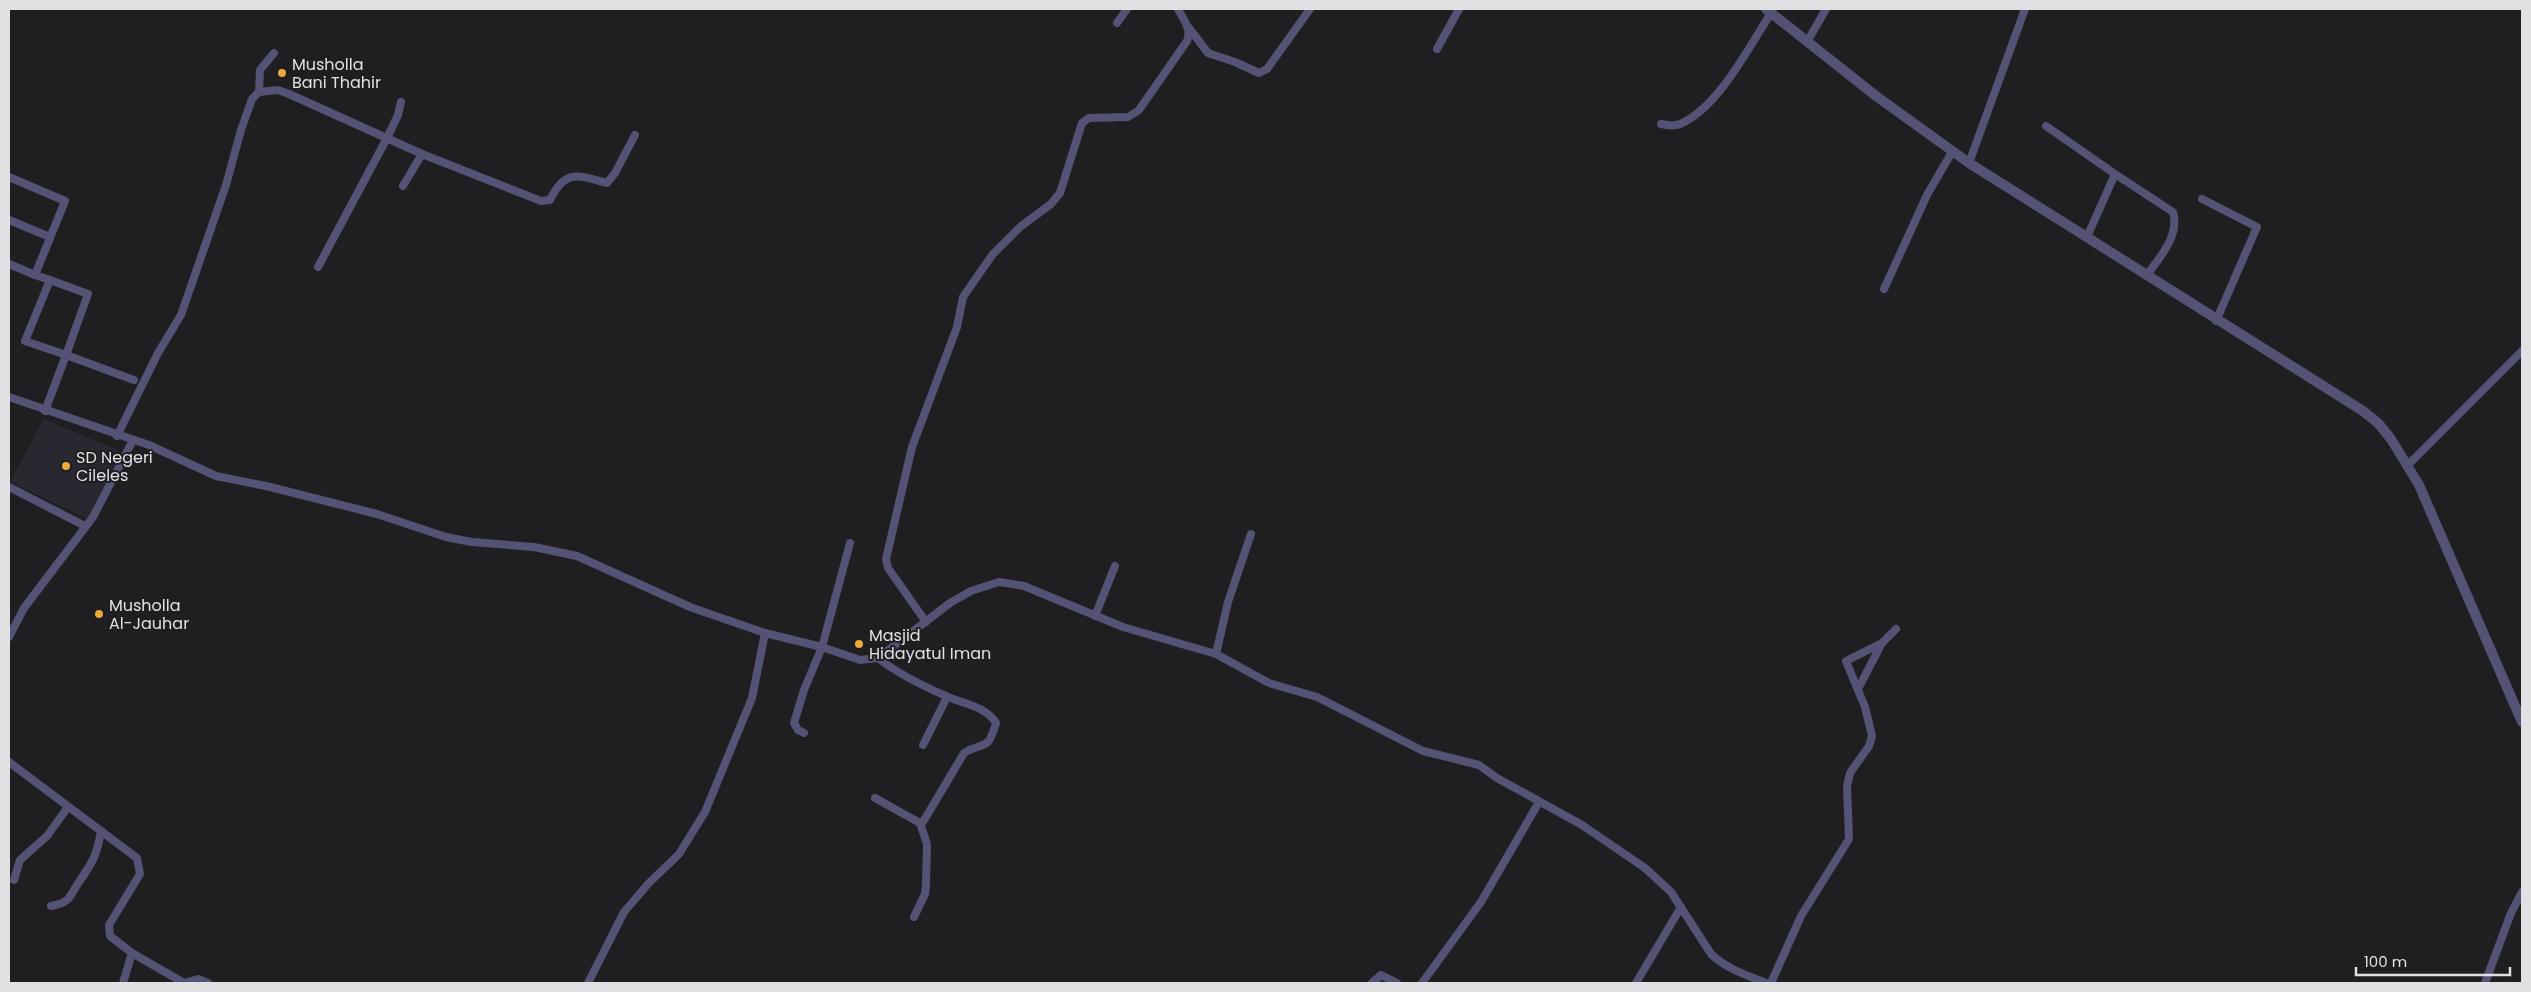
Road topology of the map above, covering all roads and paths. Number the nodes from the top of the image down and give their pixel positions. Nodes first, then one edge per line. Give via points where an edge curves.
1 (1127, 9) edge
2 (1178, 9) edge
3 (1310, 9) edge
4 (1459, 9) edge
5 (1826, 9) edge
6 (2025, 9) edge
7 (1768, 11) edge
8 (1117, 22) dead end
9 (1188, 26) junction
10 (1807, 42) junction
11 (1437, 48) dead end
12 (274, 53) dead end
13 (259, 92) junction
14 (401, 102) dead end
15 (1661, 124) dead end
16 (2046, 126) dead end
17 (635, 135) dead end
18 (387, 138) junction
19 (1952, 152) junction
20 (422, 154) junction
21 (1969, 163) junction
22 (2115, 174) junction
23 (9, 178) edge
24 (403, 186) dead end
25 (2202, 199) dead end
26 (9, 220) edge
27 (50, 237) junction
28 (2087, 237) junction
29 (9, 264) edge
30 (318, 268) dead end
31 (35, 275) junction
32 (2147, 275) junction
33 (50, 280) junction
34 (1884, 289) dead end
35 (2216, 321) junction
36 (2522, 351) edge
37 (66, 355) junction
38 (134, 380) dead end
39 (9, 398) edge
40 (45, 410) junction
41 (117, 436) junction
42 (133, 440) junction
43 (2407, 466) junction
44 (9, 487) edge
45 (85, 526) junction
46 (1251, 534) dead end
47 (850, 542) dead end
48 (1115, 566) dead end
49 (1095, 616) junction
50 (926, 622) junction
51 (1896, 629) dead end
52 (765, 633) junction
53 (9, 637) edge
54 (1882, 643) junction
55 (822, 647) junction
56 (1216, 654) junction
57 (878, 658) junction
58 (1858, 689) junction
59 (947, 697) junction
60 (2522, 722) edge
61 (804, 733) dead end
62 (923, 745) dead end
63 (9, 762) edge
64 (875, 798) dead end
65 (1539, 802) junction
66 (68, 807) junction
67 (920, 823) junction
68 (100, 831) junction
69 (14, 880) dead end
70 (2522, 892) edge
71 (51, 906) dead end
72 (1682, 907) junction
73 (914, 917) dead end
74 (132, 953) junction
75 (1750, 980) edge
76 (123, 983) edge
77 (184, 983) edge
78 (208, 983) edge
79 (588, 983) edge
80 (1372, 983) edge
81 (1397, 983) edge
82 (1422, 983) edge
83 (1636, 983) edge
84 (1766, 983) edge
85 (1770, 983) edge
86 (2485, 983) edge

1 - 8 street
2 - 9 street
3 - 9 street via 1267,70 1258,73 1208,53
4 - 11 street
5 - 10 street
6 - 21 street
7 - 10 street
7 - 15 street via 1730,76 1706,106 1679,125
9 - 50 street via 1190,35 1187,42 1139,110 1128,117 1089,118 1082,123 1060,193 993,254 963,297 957,327 912,447 886,559 888,568
10 - 19 street
12 - 13 street via 260,70
13 - 18 street via 278,90
13 - 41 street via 252,99 240,130 226,185 181,315 158,353
14 - 18 street
16 - 22 street
17 - 20 street via 608,183 574,176 565,178 550,200 541,201
18 - 20 street
18 - 30 street
19 - 21 street
19 - 34 street via 1927,196
20 - 24 street
21 - 28 street
22 - 28 street
22 - 32 street via 2173,212 2176,220 2168,244
23 - 27 street via 65,201
25 - 35 street via 2257,227
26 - 27 street
27 - 31 street
28 - 32 street
29 - 31 street
31 - 33 street
32 - 35 street
33 - 37 street via 88,294
33 - 37 street via 25,341
35 - 43 street via 2363,411 2378,423
36 - 43 street
37 - 38 street
37 - 40 street
39 - 40 street
40 - 41 street
41 - 42 street
42 - 45 street via 93,517
42 - 52 street via 216,476 377,514 446,537 534,546 577,556 690,607
43 - 60 street via 2419,485
44 - 45 street
45 - 53 street via 24,608
46 - 56 street via 1228,602
47 - 55 street
48 - 49 street
49 - 50 street via 1024,586 999,582 971,591
49 - 56 street
50 - 57 street
51 - 54 street
52 - 55 street
52 - 79 street via 752,698 705,812 679,854 624,912
54 - 58 street
54 - 58 street via 1846,661
55 - 57 street via 860,660
55 - 61 street via 794,723
56 - 65 street via 1269,683 1317,698 1423,751 1479,766
57 - 59 street
58 - 85 street via 1872,736 1869,746 1850,773 1847,786 1849,839 1801,916
59 - 62 street
59 - 67 street via 991,714 996,723 984,747 971,748 964,753 934,807
63 - 66 street
64 - 67 street
65 - 72 street via 1582,825 1645,868
65 - 82 street via 1481,902
66 - 68 street
66 - 69 street via 47,836 20,860
67 - 73 street via 928,844 926,885
68 - 71 street via 96,854 72,896
68 - 74 street via 137,858 139,864 140,874 109,931 110,936
70 - 86 street
72 - 75 street via 1711,954
72 - 83 street
74 - 76 street
74 - 77 street
75 - 84 street
77 - 78 street via 198,979
80 - 81 street via 1381,975

